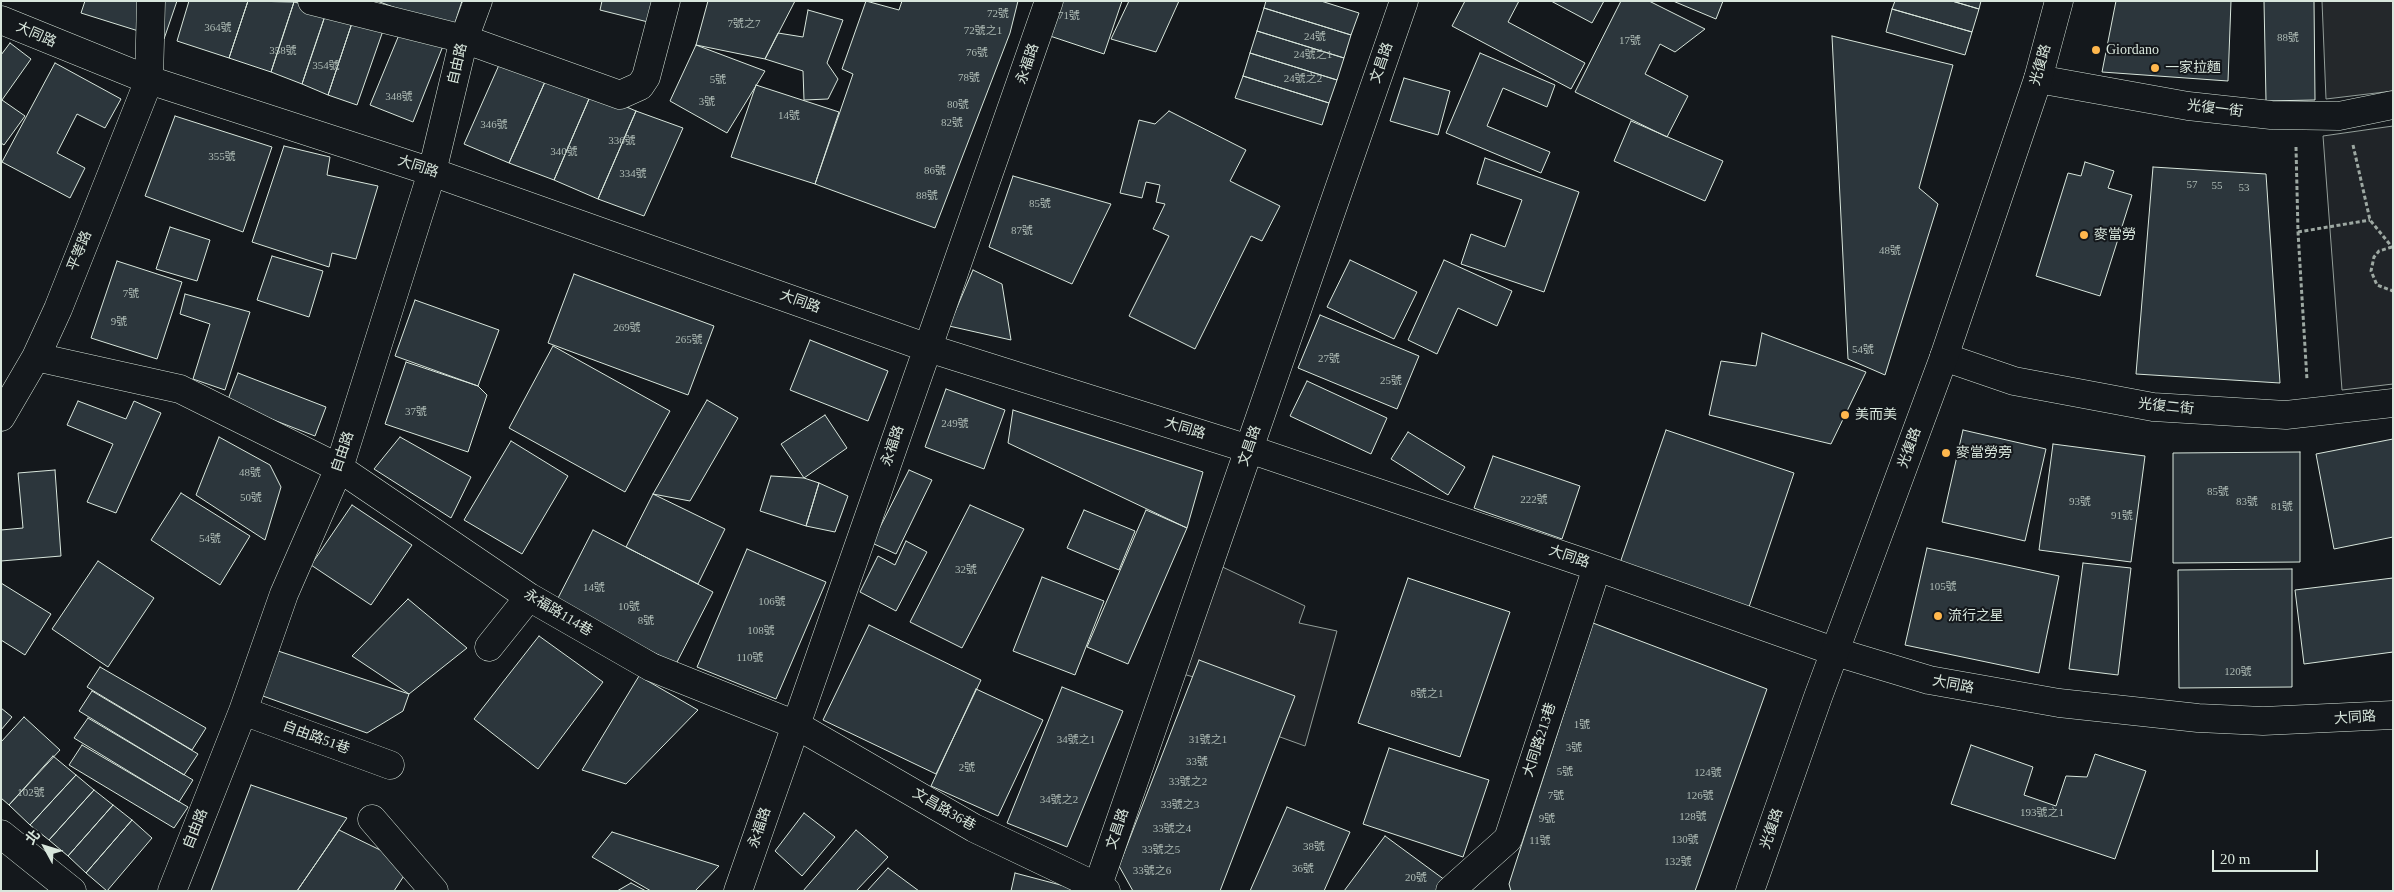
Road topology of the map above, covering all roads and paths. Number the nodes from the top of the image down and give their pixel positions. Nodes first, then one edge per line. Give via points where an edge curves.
1 (151, 1) edge
2 (312, 1) edge
3 (478, 1) edge
4 (666, 1) edge
5 (1050, 1) edge
6 (1404, 1) edge
7 (2059, 1) edge
8 (1, 20) edge
9 (464, 39) junction
10 (2038, 79) junction
11 (149, 80) junction
12 (2393, 105) edge
13 (2295, 114) junction
14 (2346, 115) junction
15 (432, 172) junction
16 (2370, 220) junction
17 (2298, 232) junction
18 (2393, 247) edge
19 (2393, 291) edge
20 (928, 348) junction
21 (36, 357) junction
22 (1944, 357) junction
23 (2393, 403) edge
24 (2310, 413) junction
25 (1, 417) edge
26 (1249, 449) junction
27 (339, 468) junction
28 (1597, 567) junction
29 (529, 597) junction
30 (489, 647) dead end
31 (1836, 652) junction
32 (243, 711) junction
33 (2393, 715) edge
34 (796, 725) junction
35 (390, 766) dead end
36 (372, 819) dead end
37 (1, 834) edge
38 (1100, 889) edge
39 (72, 891) edge
40 (172, 891) edge
41 (434, 891) edge
42 (738, 891) edge
43 (1450, 891) edge
44 (1750, 891) edge

1 - 11 street
2 - 9 street
3 - 9 street, 自由路
4 - 9 street via 646,77 640,86 620,95
5 - 20 street, 永福路
6 - 26 street, 文昌路
7 - 10 street, 光復路
8 - 11 street, 大同路
9 - 15 street, 自由路
10 - 13 street, 光復一街 via 2188,106 2271,115
10 - 22 street, 光復路
11 - 15 street, 大同路
11 - 21 street, 平等路
12 - 14 street, 光復一街
13 - 14 street, 光復一街
13 - 17 path
14 - 16 path
15 - 20 street, 大同路
15 - 27 street, 自由路
16 - 17 path
16 - 18 path
17 - 24 path
18 - 19 path via 2379,251 2371,271 2377,284
20 - 26 street, 大同路
20 - 34 street, 永福路
21 - 25 street, 平等路
21 - 27 street, 永福路114巷 via 180,389
22 - 24 street, 光復二街 via 2014,381 2153,407 2261,415
22 - 31 street, 光復路
23 - 24 street, 光復二街
26 - 28 street, 大同路
26 - 38 street, 文昌路
27 - 29 street, 永福路114巷
27 - 32 street, 自由路 via 284,594
28 - 31 street, 大同路
28 - 43 street, 大同路213巷 via 1508,839
29 - 30 street
29 - 34 street, 永福路114巷 via 651,668
31 - 33 street, 大同路 via 1950,685 2086,707 2263,722
31 - 44 street, 光復路
32 - 35 street, 自由路51巷
32 - 40 street, 自由路
34 - 38 street, 文昌路36巷 via 974,828
34 - 42 street, 永福路
36 - 41 street
37 - 39 street

